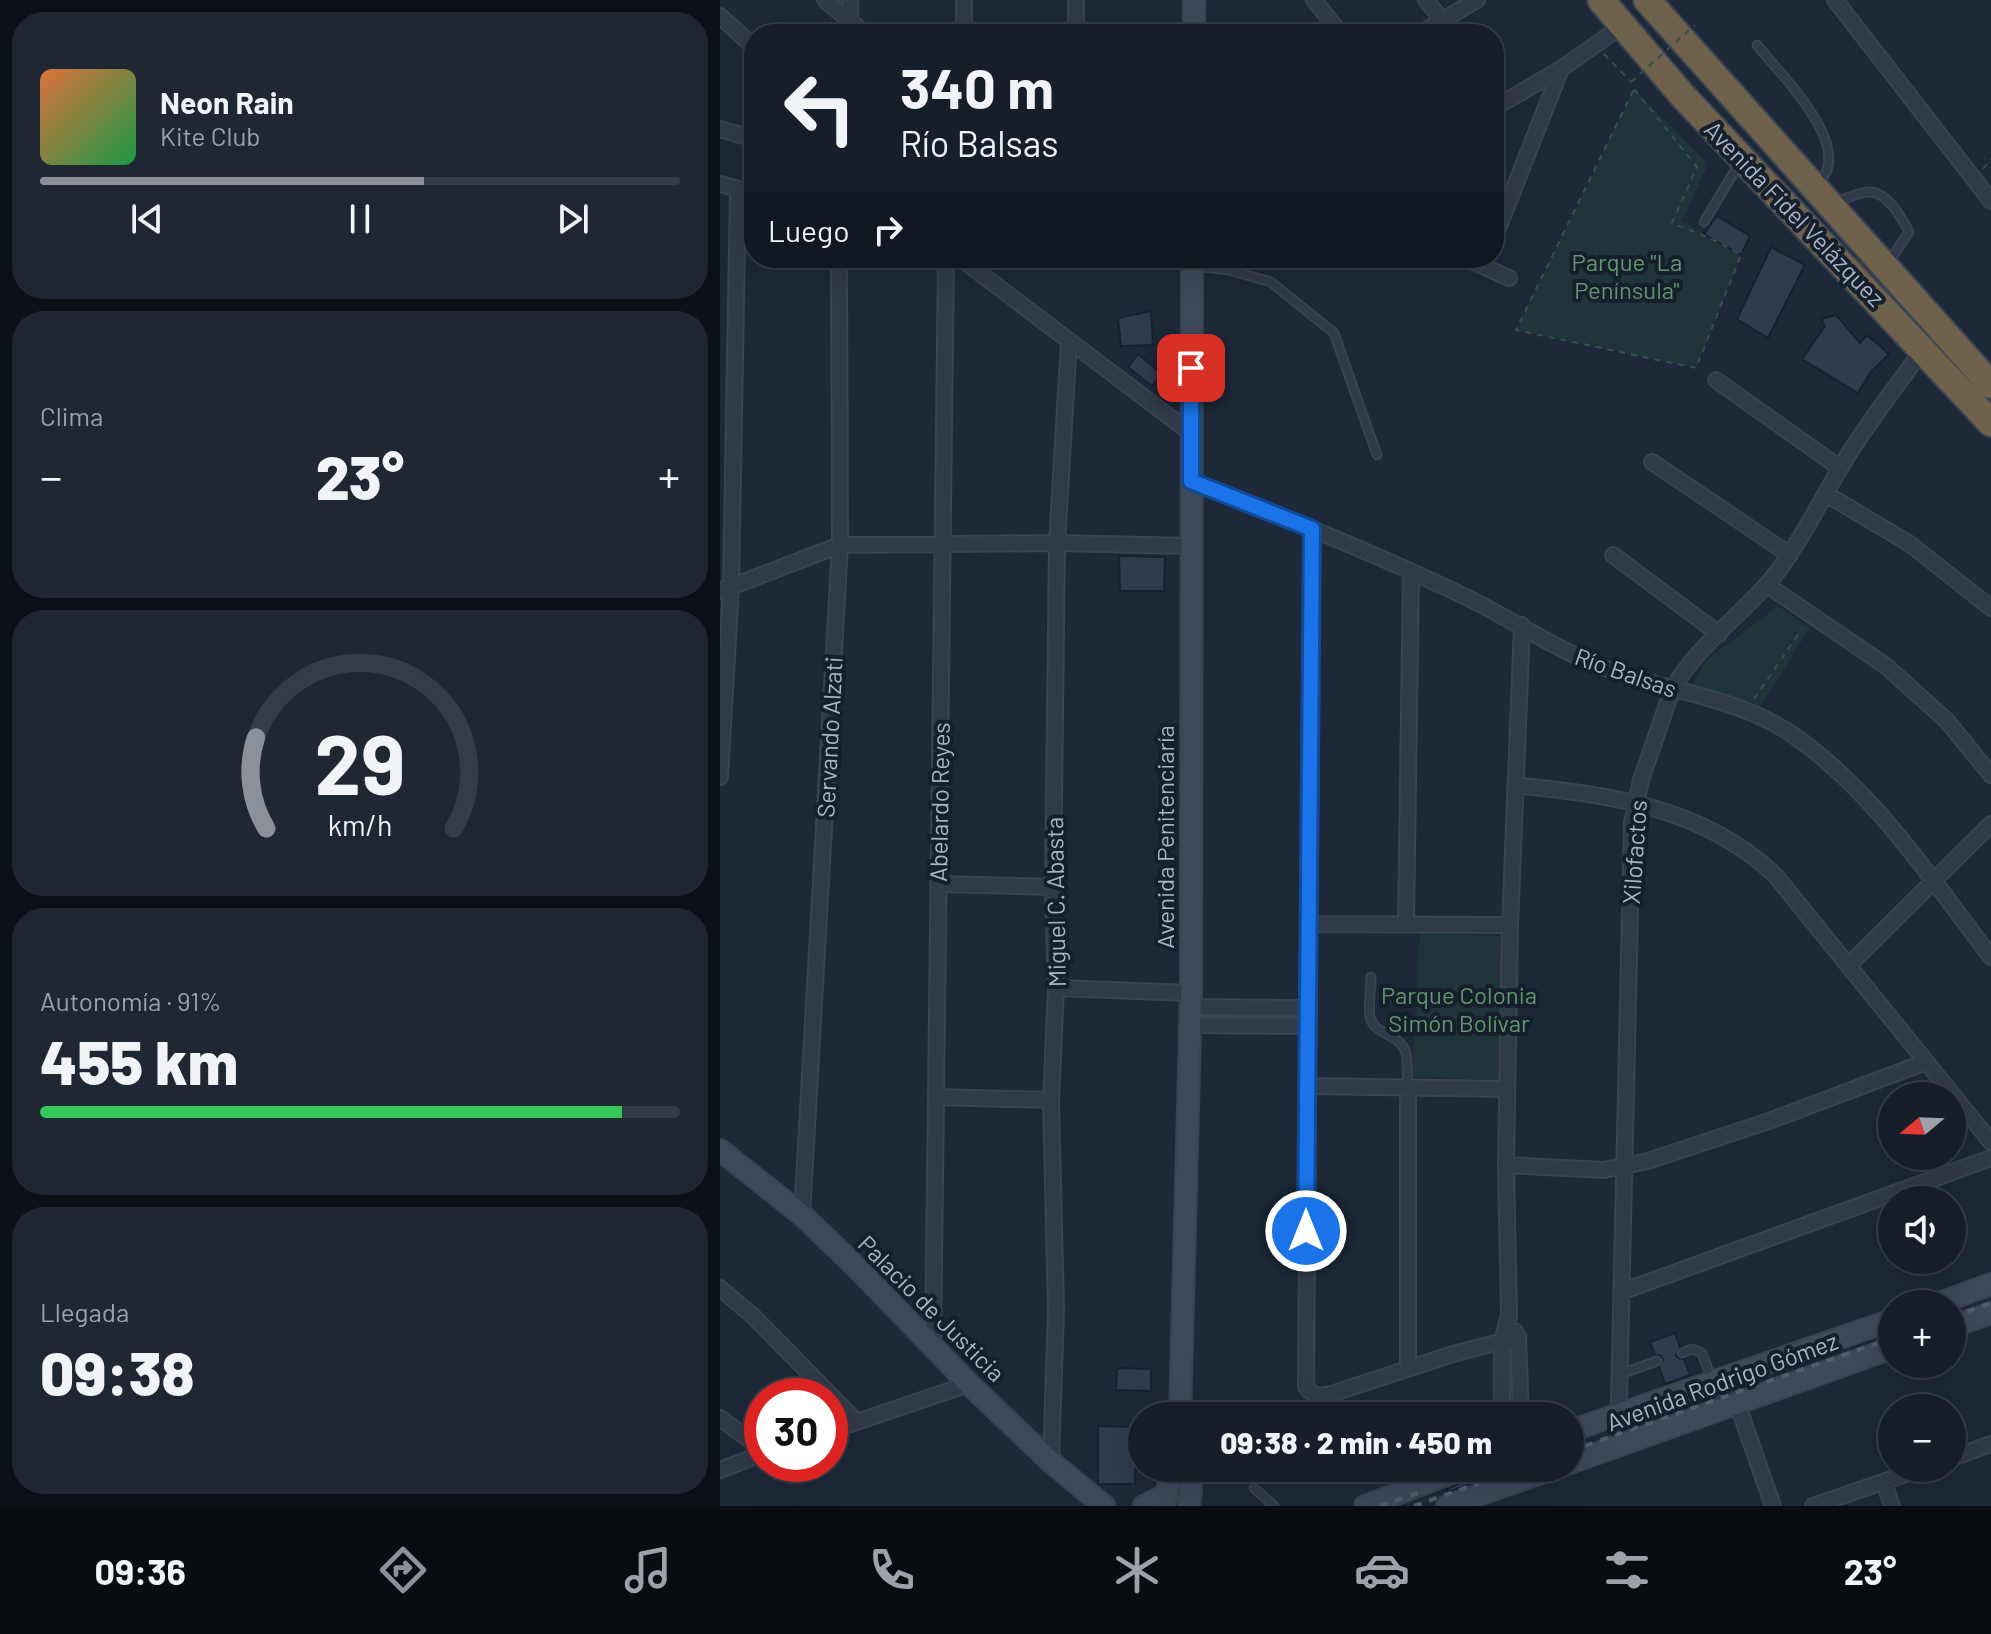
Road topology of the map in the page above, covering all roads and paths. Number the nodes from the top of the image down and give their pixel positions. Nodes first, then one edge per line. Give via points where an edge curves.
1 (825, 0) edge
2 (850, 0) edge
3 (964, 0) edge
4 (1076, 0) edge
5 (1194, 0) edge
6 (1314, 0) edge
7 (1426, 0) edge
8 (1477, 0) edge
9 (1601, 0) edge
10 (1835, 0) edge
11 (1657, 4) edge
12 (720, 16) edge
13 (850, 20) junction
14 (1442, 20) junction
15 (855, 24) edge
16 (964, 24) edge
17 (1076, 24) edge
18 (1194, 24) edge
19 (1333, 24) edge
20 (1435, 24) edge
21 (1695, 25) dead end
22 (1622, 26) junction
23 (744, 38) edge
24 (1596, 45) junction
25 (1757, 45) dead end
26 (1561, 69) junction
27 (1504, 102) edge
28 (723, 128) edge
29 (744, 135) edge
30 (1742, 159) junction
31 (720, 184) edge
32 (738, 189) junction
33 (744, 190) edge
34 (1821, 196) junction
35 (1991, 201) edge
36 (1504, 214) edge
37 (1704, 222) dead end
38 (839, 268) edge
39 (946, 268) edge
40 (973, 268) edge
41 (1192, 268) edge
42 (1220, 268) edge
43 (1494, 268) edge
44 (1884, 268) junction
45 (1509, 278) dead end
46 (1069, 341) junction
47 (1923, 349) junction
48 (1696, 368) joint
49 (1716, 380) dead end
50 (1991, 385) edge
51 (1991, 423) edge
52 (1191, 433) junction
53 (1377, 455) dead end
54 (1652, 462) dead end
55 (1840, 468) junction
56 (1191, 481) junction
57 (1826, 494) junction
58 (1312, 529) junction
59 (1057, 543) junction
60 (942, 544) junction
61 (840, 545) junction
62 (1191, 546) junction
63 (1613, 555) dead end
64 (1790, 555) junction
65 (1411, 572) junction
66 (1767, 585) junction
67 (726, 589) edge
68 (1991, 608) edge
69 (1812, 614) junction
70 (1522, 625) junction
71 (1719, 634) junction
72 (1672, 690) junction
73 (1746, 710) junction
74 (1991, 775) edge
75 (720, 777) edge
76 (1515, 785) junction
77 (1634, 805) junction
78 (1991, 824) edge
79 (1934, 883) junction
80 (938, 884) junction
81 (1053, 887) junction
82 (1308, 924) junction
83 (1406, 924) junction
84 (1510, 925) junction
85 (1991, 957) edge
86 (1848, 966) junction
87 (1371, 977) dead end
88 (1056, 988) junction
89 (1307, 1008) junction
90 (1190, 1009) junction
91 (1307, 1026) junction
92 (1926, 1062) junction
93 (1307, 1086) junction
94 (1408, 1086) junction
95 (1507, 1089) junction
96 (936, 1097) junction
97 (1051, 1100) junction
98 (1991, 1142) edge
99 (720, 1150) edge
100 (1991, 1158) edge
101 (1506, 1165) junction
102 (1624, 1167) junction
103 (802, 1215) junction
104 (1991, 1284) edge
105 (720, 1288) edge
106 (1621, 1292) junction
107 (1966, 1293) edge
108 (1991, 1313) edge
109 (1509, 1316) junction
110 (1966, 1322) edge
111 (1878, 1325) edge
112 (1518, 1337) junction
113 (1502, 1341) junction
114 (933, 1347) junction
115 (1682, 1353) dead end
116 (1878, 1353) edge
117 (1657, 1361) dead end
118 (1408, 1369) junction
119 (1619, 1374) junction
120 (1720, 1380) junction
121 (969, 1384) junction
122 (1180, 1402) edge
123 (1502, 1402) edge
124 (1520, 1402) edge
125 (1730, 1407) junction
126 (1619, 1414) junction
127 (720, 1418) edge
128 (857, 1422) junction
129 (848, 1425) edge
130 (1584, 1426) edge
131 (744, 1437) edge
132 (1618, 1446) junction
133 (1989, 1450) edge
134 (1966, 1455) edge
135 (1584, 1458) edge
136 (744, 1460) edge
137 (1051, 1462) junction
138 (720, 1470) edge
139 (1428, 1482) edge
140 (1515, 1482) edge
141 (1884, 1482) joint
142 (1254, 1488) dead end
143 (1190, 1498) edge
144 (1166, 1500) edge
145 (1450, 1505) edge
146 (1104, 1506) edge
147 (1144, 1506) edge
148 (1207, 1506) edge
149 (1274, 1506) edge
150 (1365, 1506) edge
151 (1773, 1506) edge
152 (1813, 1506) edge
153 (1892, 1506) edge

1 - 13 street
2 - 13 street
3 - 16 street
4 - 17 street
5 - 18 street
6 - 19 street
7 - 14 street
8 - 14 street
9 - 22 highway, Avenida Fidel Velázquez
10 - 35 street
11 - 34 highway, Avenida Fidel Velázquez
12 - 23 street
13 - 15 street
14 - 20 street
21 - 24 path, bridge via 1631,82
22 - 24 street
22 - 30 highway, Avenida Fidel Velázquez
24 - 26 street
25 - 34 lane via 1823,132 1829,155
26 - 27 street
26 - 36 street
28 - 29 street
30 - 37 lane
30 - 47 highway, Avenida Fidel Velázquez
31 - 32 street
32 - 33 street
32 - 67 street
34 - 44 highway, Avenida Fidel Velázquez
34 - 44 lane via 1870,191 1882,196 1903,220 1909,232
38 - 61 street, Servando Alzati
39 - 60 street, Abelardo Reyes
40 - 46 street
41 - 52 street, Avenida Penitenciaría
42 - 53 lane via 1271,282 1334,333
43 - 45 street
44 - 50 highway, Avenida Fidel Velázquez
46 - 52 street
46 - 59 street, Miguel C. Abasta
47 - 51 highway, Avenida Fidel Velázquez
47 - 55 street, Xilofactos
48 - 48 path via 1741,255 1672,223 1697,167 1634,89 1516,330
49 - 55 street
52 - 56 street, Avenida Penitenciaría
54 - 64 street
55 - 57 street, Xilofactos
56 - 58 street, Río Balsas
56 - 62 street, Avenida Penitenciaría
57 - 64 street, Xilofactos
57 - 68 street via 1910,544
58 - 65 street, Río Balsas
58 - 82 street
59 - 60 street
59 - 62 street
59 - 81 street, Miguel C. Abasta
60 - 61 street
60 - 80 street, Abelardo Reyes
61 - 67 street
61 - 103 street, Servando Alzati
62 - 90 street, Avenida Penitenciaría
63 - 71 street
64 - 66 street, Xilofactos
65 - 70 street, Río Balsas
65 - 83 street
66 - 69 street
66 - 71 street, Xilofactos
67 - 75 street
69 - 73 path
69 - 74 street via 1914,690
70 - 72 street, Río Balsas via 1568,653
70 - 76 street
71 - 72 street, Xilofactos via 1693,658
72 - 73 street, Río Balsas
72 - 77 street, Xilofactos
73 - 79 street, Río Balsas via 1793,735 1841,776
76 - 77 street
76 - 84 street
77 - 86 street via 1683,816 1755,856
77 - 102 street, Xilofactos
78 - 79 street
79 - 85 street, Río Balsas
79 - 86 street
80 - 81 street
80 - 96 street, Abelardo Reyes
81 - 88 street, Miguel C. Abasta
82 - 83 street
82 - 89 street
83 - 84 street
84 - 95 street
86 - 92 street
87 - 94 lane via 1370,1019 1406,1052
88 - 90 street
88 - 97 street, Miguel C. Abasta
89 - 90 street
89 - 91 street
90 - 91 street
90 - 122 street, Avenida Penitenciaría
91 - 93 street
92 - 98 street
92 - 102 street via 1772,1120
93 - 94 street
93 - 118 street via 1306,1387 1321,1396
94 - 95 street
94 - 118 street
95 - 101 street
96 - 97 street
96 - 114 street, Abelardo Reyes
97 - 137 street, Miguel C. Abasta via 1056,1310
99 - 103 street, Palacio de Justicia
100 - 106 street
101 - 102 street
101 - 109 street
102 - 106 street, Xilofactos
103 - 114 street, Palacio de Justicia
104 - 107 street
105 - 128 street
106 - 119 street, Xilofactos
108 - 110 street
109 - 112 street
109 - 113 street
111 - 120 street, Avenida Rodrigo Gómez
112 - 113 street
112 - 124 street
113 - 118 street
113 - 123 street
114 - 121 street, Palacio de Justicia
115 - 120 lane via 1702,1353
116 - 125 street, Avenida Rodrigo Gómez
117 - 119 lane
119 - 126 street, Xilofactos
120 - 125 street
120 - 126 street, Avenida Rodrigo Gómez
121 - 128 street
121 - 137 street, Palacio de Justicia
125 - 132 street, Avenida Rodrigo Gómez
125 - 151 street
126 - 130 street, Avenida Rodrigo Gómez
126 - 132 street, Xilofactos
127 - 131 street
128 - 129 street
132 - 135 street, Avenida Rodrigo Gómez
133 - 134 street
136 - 138 street
137 - 146 street, Palacio de Justicia
139 - 150 street
140 - 145 street
141 - 152 street
141 - 153 street
142 - 149 lane
143 - 148 street
144 - 147 street

